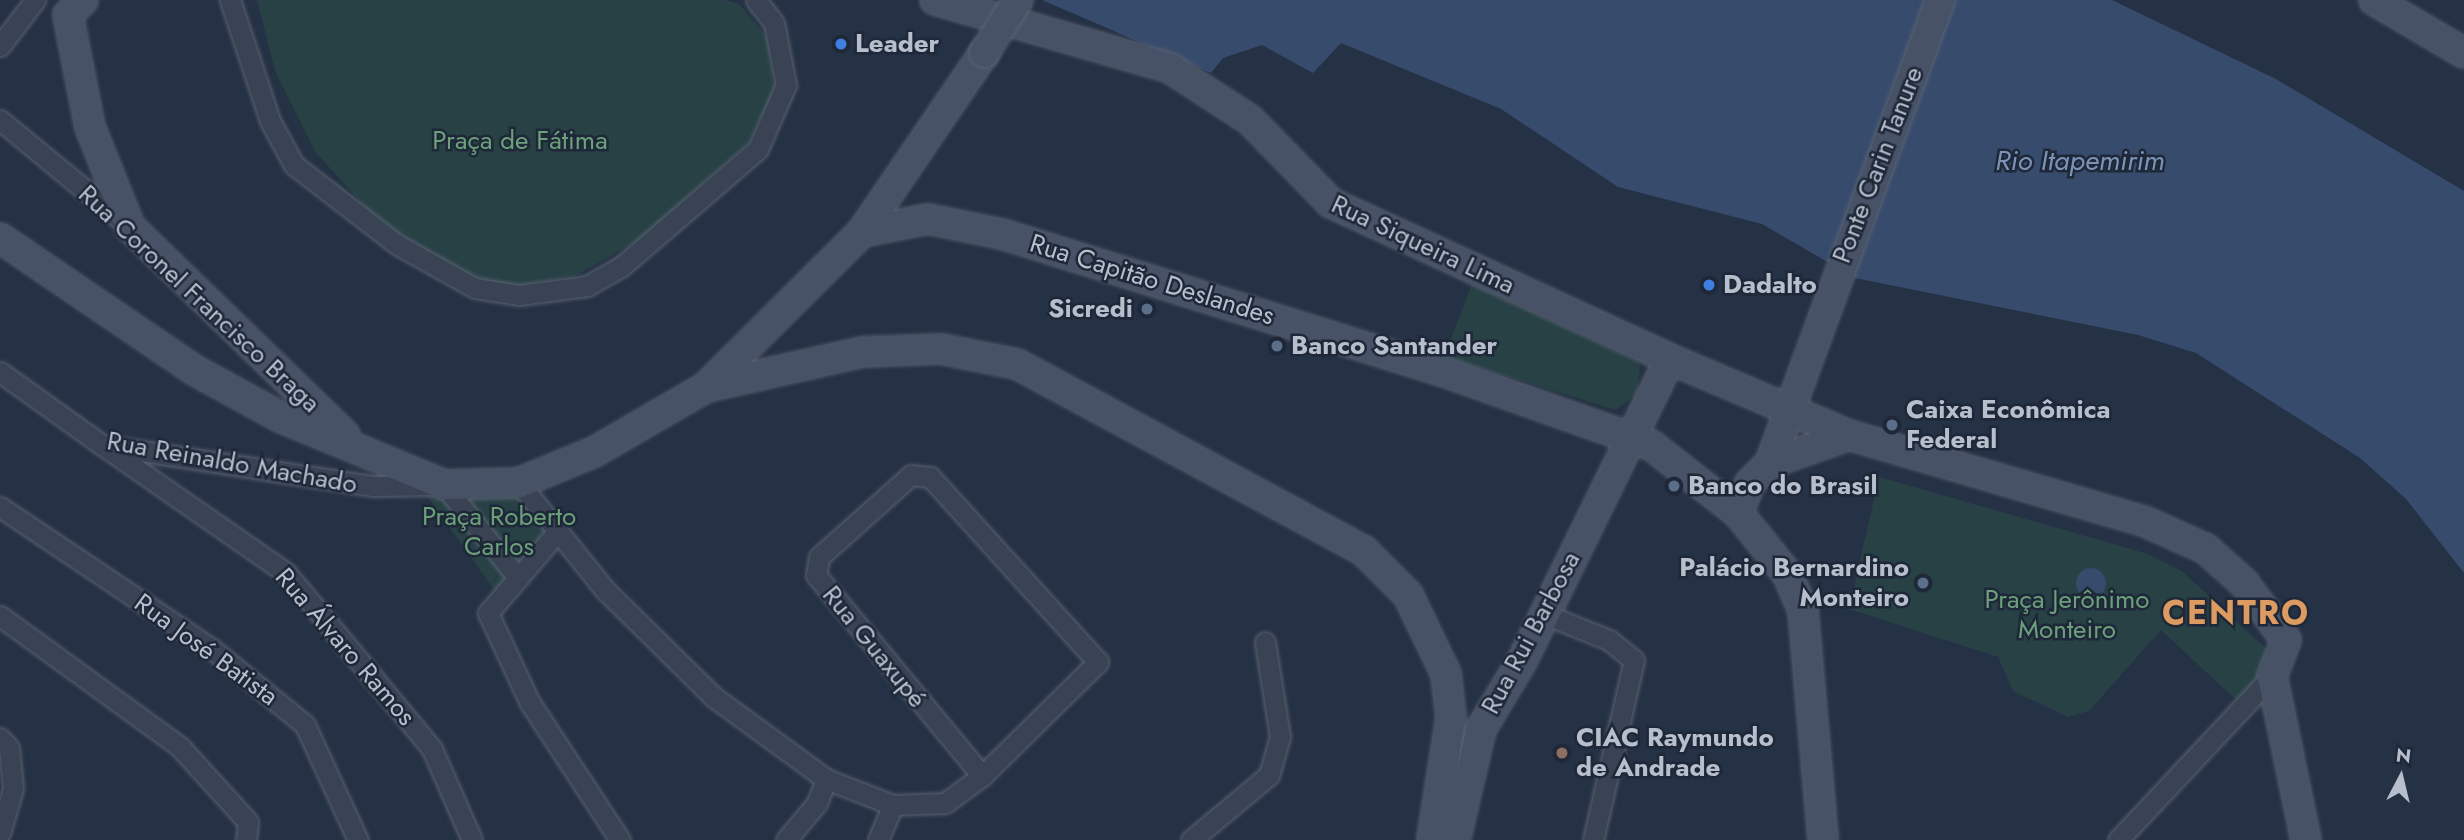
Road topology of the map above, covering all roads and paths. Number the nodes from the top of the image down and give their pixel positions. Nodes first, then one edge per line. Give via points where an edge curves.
1 (36, 0) edge
2 (230, 0) edge
3 (756, 0) edge
4 (934, 0) edge
5 (1018, 0) edge
6 (1940, 0) edge
7 (2374, 0) edge
8 (69, 5) edge
9 (0, 46) edge
10 (2464, 53) edge
11 (0, 120) edge
12 (130, 227) junction
13 (862, 232) junction
14 (0, 239) edge
15 (1670, 359) junction
16 (0, 372) edge
17 (706, 387) junction
18 (1786, 409) junction
19 (1632, 435) junction
20 (1849, 435) junction
21 (102, 445) junction
22 (365, 452) junction
23 (1770, 463) junction
24 (519, 483) junction
25 (444, 485) junction
26 (0, 507) edge
27 (1738, 513) junction
28 (558, 531) junction
29 (518, 578) junction
30 (1544, 614) junction
31 (0, 616) edge
32 (1265, 642) dead end
33 (2272, 676) junction
34 (0, 738) edge
35 (982, 776) junction
36 (826, 779) junction
37 (893, 805) junction
38 (0, 833) edge
39 (246, 840) edge
40 (358, 840) edge
41 (472, 840) edge
42 (620, 840) edge
43 (786, 840) edge
44 (878, 840) edge
45 (1192, 840) edge
46 (1432, 840) edge
47 (1455, 840) edge
48 (1593, 840) edge
49 (1823, 840) edge
50 (2118, 840) edge
51 (2306, 840) edge

1 - 9 street
2 - 3 street via 271,121 294,165 398,245 475,288 519,295 587,286 622,266 758,149 786,85 774,23
4 - 15 main road, Rua Siqueira Lima via 1170,68 1250,120 1331,203
5 - 13 main road, bridge
6 - 18 main road, Ponte Carin Tanure
7 - 10 main road
8 - 12 main road via 90,127
11 - 12 street, Rua Coronel Francisco Braga
12 - 22 main road, Rua Coronel Francisco Braga via 290,388
13 - 17 main road
13 - 19 main road, Rua Capitão Deslandes via 928,219 956,222 1439,370
14 - 22 main road via 197,371 280,417
15 - 18 main road
15 - 19 main road
16 - 21 street, Rua Reinaldo Machado
17 - 24 main road via 594,452
17 - 46 main road via 800,362 941,349 1017,364 1363,550 1408,595 1446,674 1451,718
18 - 20 main road
18 - 23 main road
19 - 27 main road via 1686,468
19 - 30 main road, Rua Rui Barbosa
20 - 23 main road
20 - 33 main road via 2146,522 2206,549 2244,583 2286,640
21 - 25 street, Rua Reinaldo Machado via 372,486
21 - 41 street, Rua Álvaro Ramos via 286,573 432,749
22 - 25 main road
23 - 27 main road via 1750,483
24 - 25 main road
24 - 28 street
25 - 29 street
26 - 40 street, Rua José Batista via 211,648 305,725
27 - 49 main road via 1788,575 1803,610
28 - 29 street
28 - 36 street via 605,590 715,698
29 - 42 street via 488,612 530,703
30 - 47 main road, Rua Rui Barbosa via 1481,729
30 - 48 street via 1609,640 1634,660
31 - 39 street via 180,747 248,822
32 - 45 street via 1280,737 1269,775
33 - 50 street
33 - 51 main road
34 - 38 street via 9,748 13,789
35 - 35 street, Rua Guaxupé via 829,597 816,575 819,558 911,475 930,477 1098,662
35 - 37 street via 945,803
36 - 37 street
36 - 43 street via 817,803
37 - 44 street

